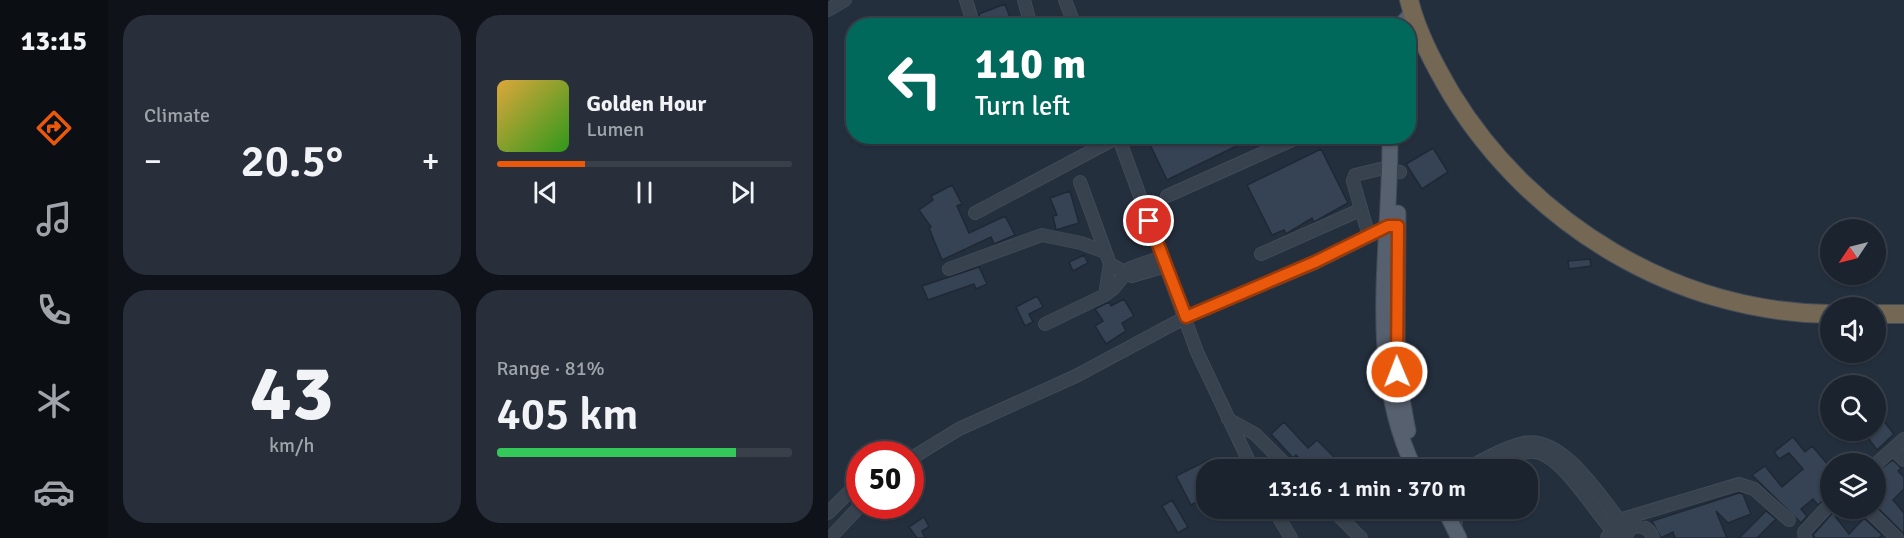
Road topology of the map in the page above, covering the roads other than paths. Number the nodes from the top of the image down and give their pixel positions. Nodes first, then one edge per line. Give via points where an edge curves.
1 (845, 0) edge
2 (966, 0) edge
3 (1024, 0) edge
4 (1065, 0) edge
5 (828, 10) edge
6 (972, 18) edge
7 (1029, 18) edge
8 (1072, 18) edge
9 (1416, 39) edge
10 (1105, 144) edge
11 (1121, 144) edge
12 (1283, 144) edge
13 (1391, 144) edge
14 (1400, 144) edge
15 (1395, 171) junction
16 (1080, 182) dead end
17 (1167, 196) dead end
18 (1360, 210) junction
19 (975, 213) dead end
20 (1092, 221) junction
21 (1393, 226) junction
22 (1369, 236) junction
23 (1081, 243) junction
24 (1261, 254) dead end
25 (1107, 258) junction
26 (1164, 262) junction
27 (949, 268) dead end
28 (1125, 273) junction
29 (1105, 295) junction
30 (1820, 313) edge
31 (1886, 314) edge
32 (1904, 314) edge
33 (1186, 317) junction
34 (1046, 324) dead end
35 (1228, 419) junction
36 (1904, 439) edge
37 (1544, 449) junction
38 (1893, 449) junction
39 (924, 450) edge
40 (1886, 455) edge
41 (1248, 459) edge
42 (1280, 459) edge
43 (1410, 459) edge
44 (1420, 459) edge
45 (1490, 459) edge
46 (1510, 459) edge
47 (1904, 460) edge
48 (846, 495) edge
49 (828, 513) edge
50 (1820, 516) edge
51 (848, 519) edge
52 (1280, 519) edge
53 (1342, 519) edge
54 (1442, 519) edge
55 (1448, 519) edge
56 (1456, 519) edge
57 (1877, 519) edge
58 (1789, 520) dead end
59 (1618, 532) edge
60 (1454, 535) edge
61 (1804, 535) edge
62 (830, 538) edge
63 (1291, 538) edge
64 (1361, 538) edge
65 (1653, 538) edge
66 (1897, 538) edge

1 - 5 street
2 - 6 street
3 - 7 street
4 - 8 street
9 - 30 highway via 1475,130 1516,178 1573,227 1627,260 1705,293 1775,310
10 - 19 street
11 - 26 street
12 - 17 street
13 - 15 main road
14 - 15 main road
15 - 18 street via 1363,171 1355,175
15 - 21 main road
16 - 20 street
18 - 22 street
18 - 24 street
20 - 23 street
20 - 25 street
21 - 22 street
21 - 43 main road via 1386,376 1400,435
21 - 44 main road via 1397,372 1408,430
22 - 33 street
23 - 25 street
23 - 27 street via 1042,235
25 - 28 street
25 - 29 street
26 - 28 street via 1132,276
26 - 33 street
28 - 29 street
29 - 34 street
31 - 32 highway
33 - 35 street via 1197,352
33 - 39 street via 1076,376 959,429
35 - 41 street
35 - 42 street via 1255,434
36 - 38 street
37 - 45 street via 1523,444
37 - 46 street
37 - 59 street
38 - 40 street
38 - 47 street
48 - 49 street
50 - 61 street
51 - 62 street
52 - 63 street
53 - 64 street
54 - 60 main road
55 - 60 main road
56 - 60 street
57 - 66 street
58 - 59 street via 1754,489 1738,484
59 - 65 street via 1644,527

